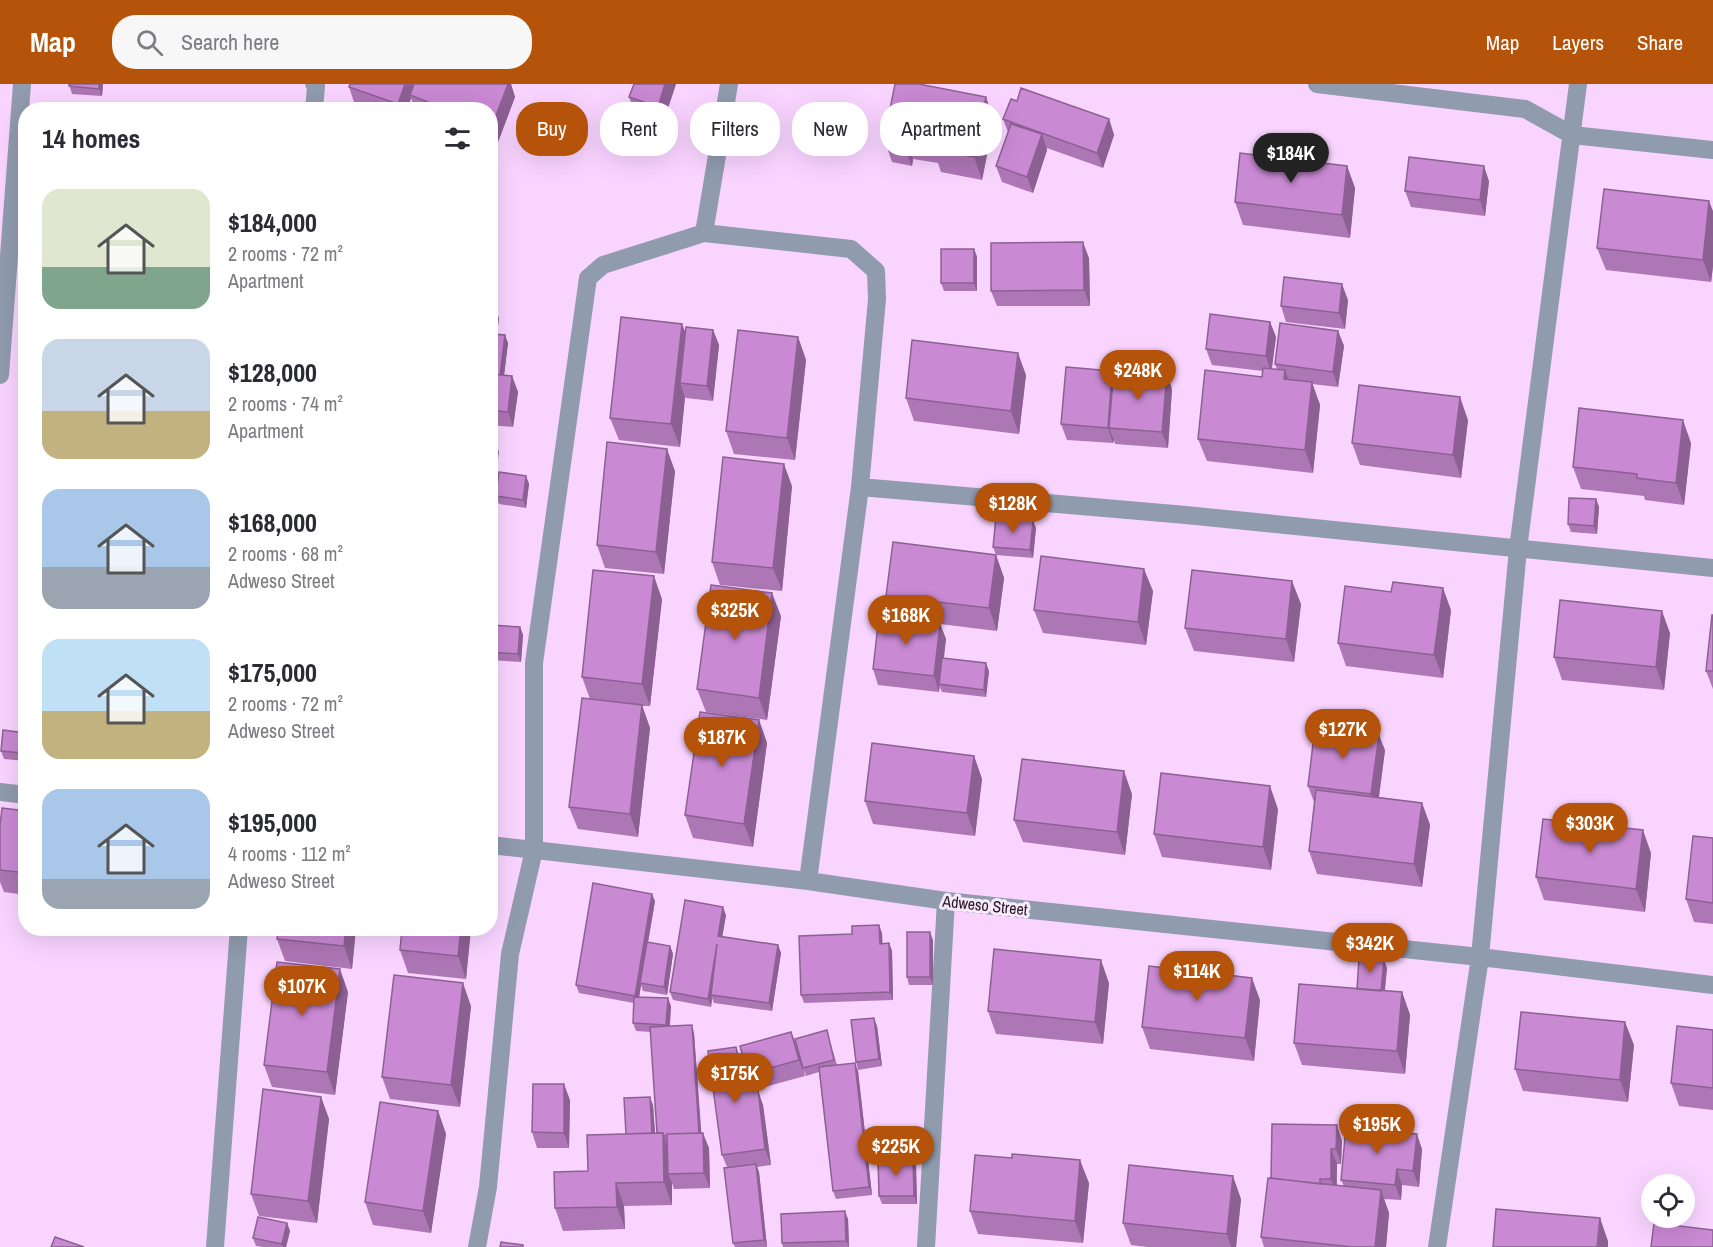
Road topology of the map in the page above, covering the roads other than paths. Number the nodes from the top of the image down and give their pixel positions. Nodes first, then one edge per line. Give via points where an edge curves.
1 (22, 84) edge
2 (729, 84) edge
3 (1317, 84) edge
4 (1578, 84) edge
5 (315, 85) edge
6 (21, 102) edge
7 (314, 102) edge
8 (1572, 135) junction
9 (18, 137) edge
10 (1713, 150) edge
11 (704, 233) junction
12 (0, 375) edge
13 (860, 487) junction
14 (1518, 549) junction
15 (1713, 568) edge
16 (0, 792) edge
17 (18, 794) edge
18 (498, 846) edge
19 (534, 850) junction
20 (808, 881) junction
21 (946, 901) junction
22 (238, 936) edge
23 (1480, 957) junction
24 (1713, 985) edge
25 (215, 1247) edge
26 (477, 1247) edge
27 (926, 1247) edge
28 (1437, 1247) edge

1 - 6 street
2 - 11 street
3 - 8 street via 1525,109
4 - 8 street
5 - 7 street
8 - 10 street
8 - 14 street
9 - 12 street
11 - 13 street via 851,249 876,271 877,299
11 - 19 street via 603,265 588,278 534,663
13 - 14 street
13 - 20 street
14 - 15 street
14 - 23 street
16 - 17 street
18 - 19 street, Adweso Street
19 - 20 street, Adweso Street
19 - 26 street via 510,954 488,1187
20 - 21 street, Adweso Street
21 - 23 street, Adweso Street
21 - 27 street
22 - 25 street
23 - 24 street, Adweso Street
23 - 28 street

